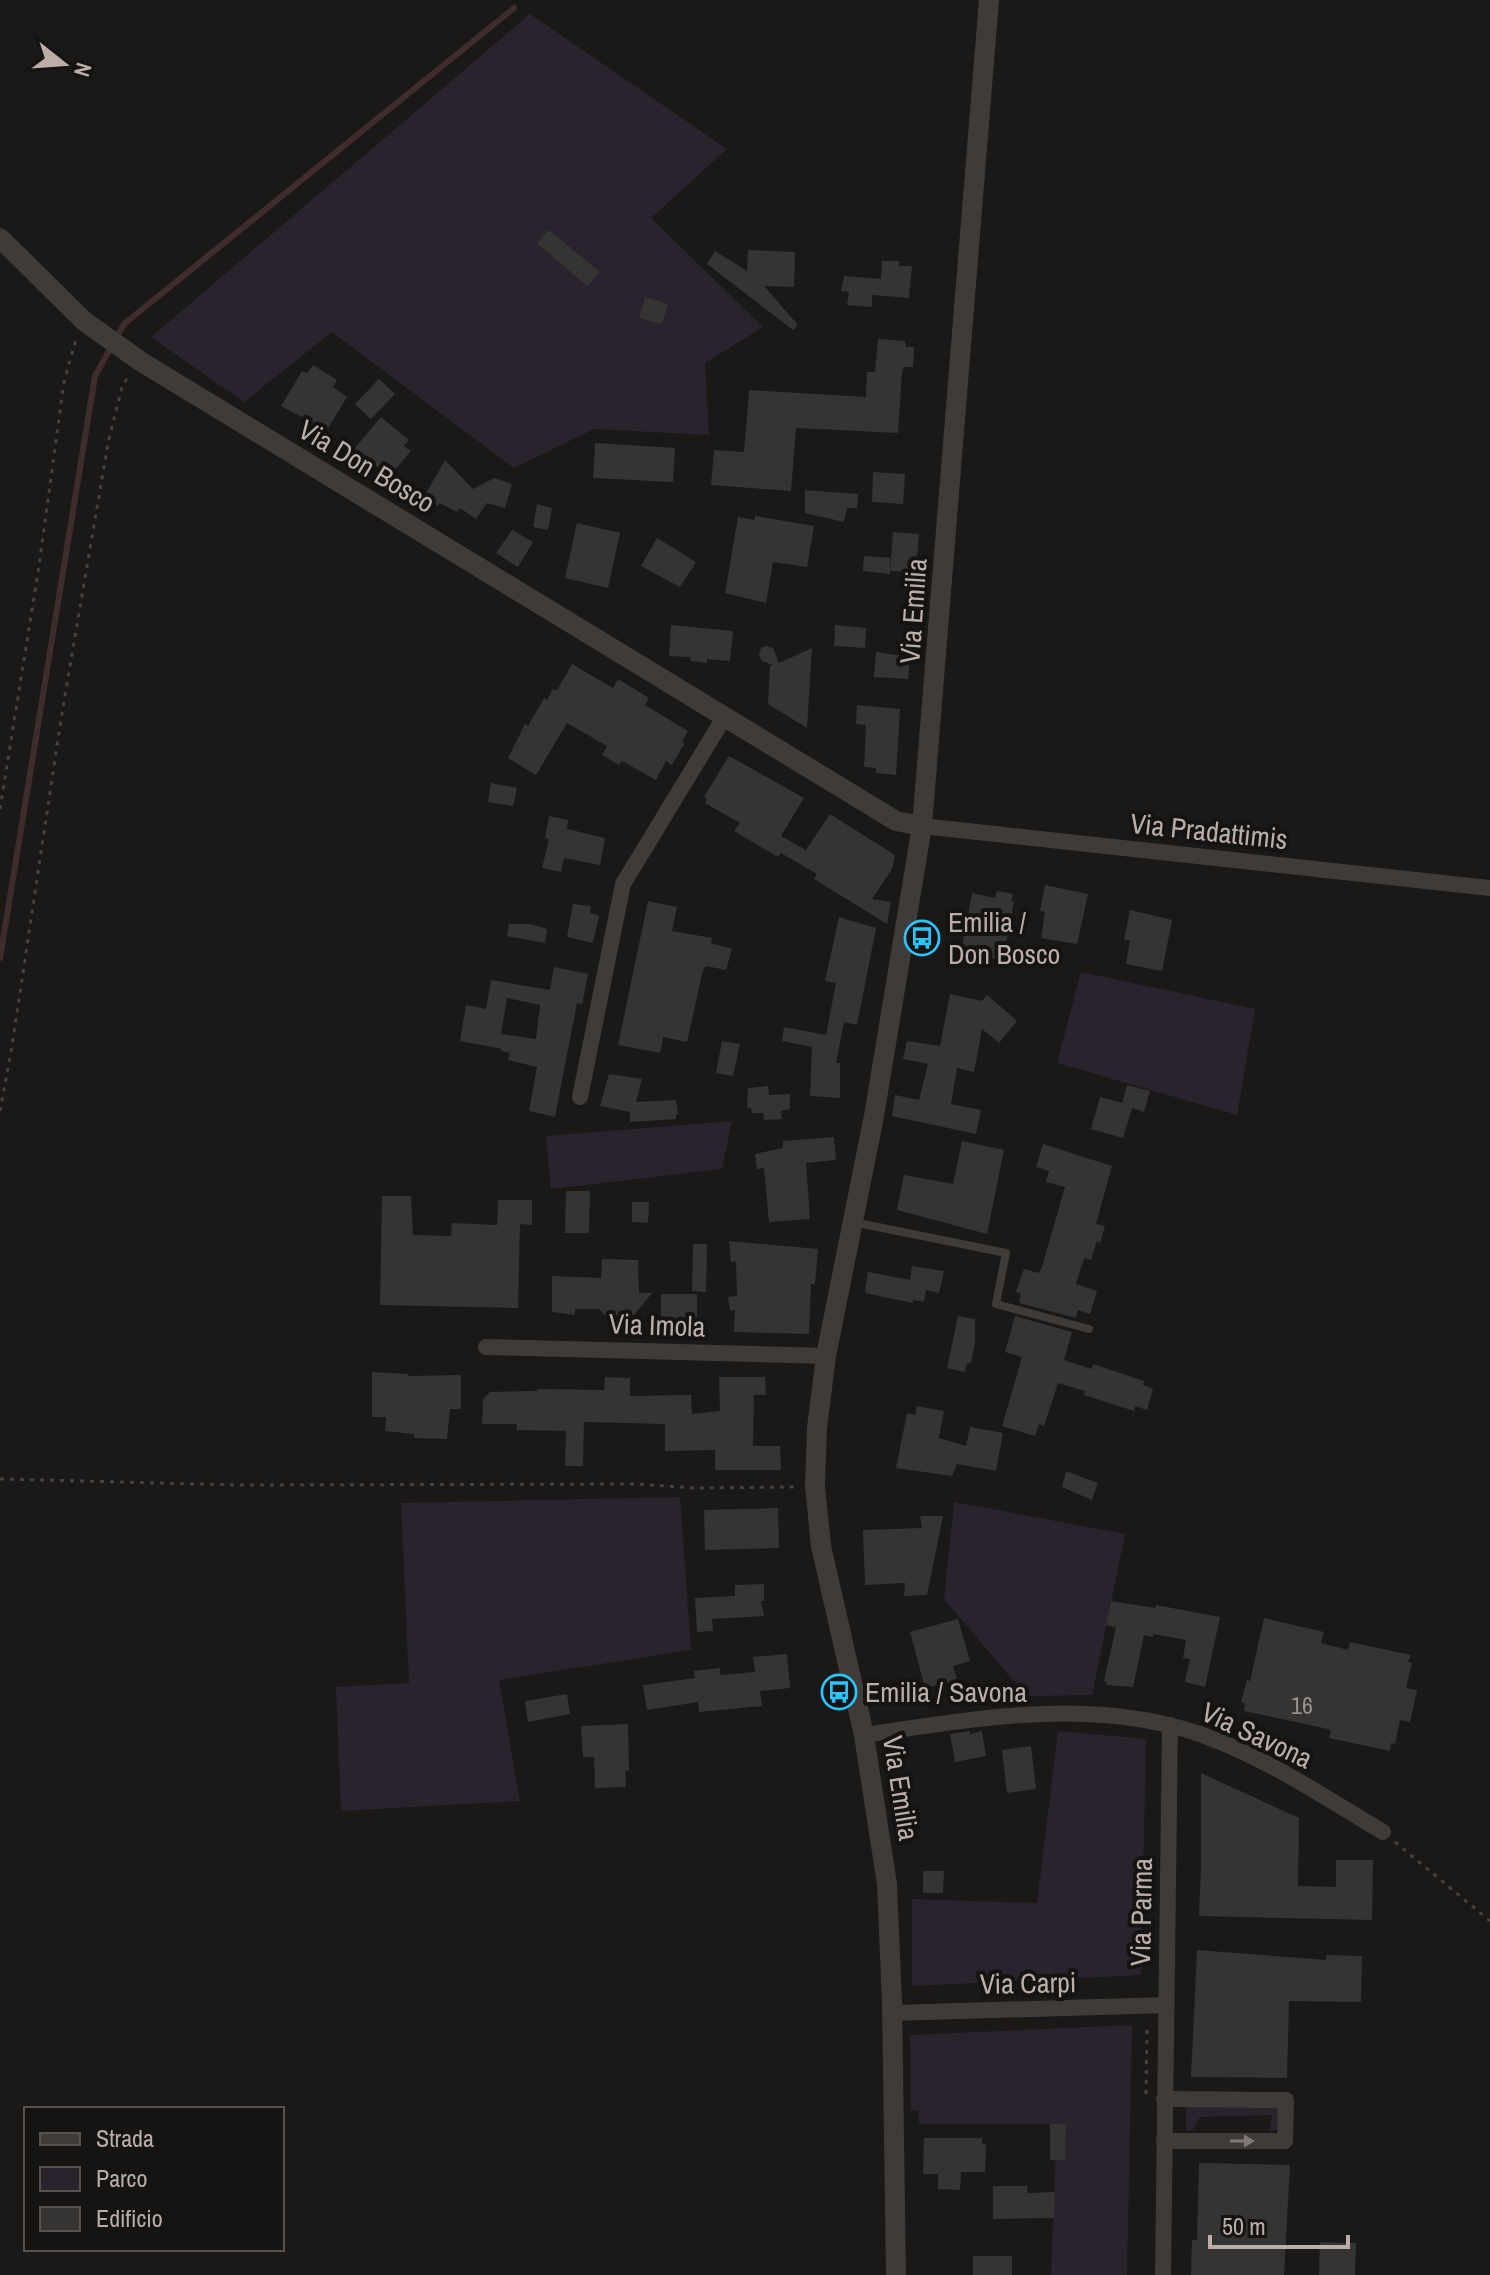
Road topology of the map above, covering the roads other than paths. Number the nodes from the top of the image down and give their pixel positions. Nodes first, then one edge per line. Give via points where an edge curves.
1 (989, 0) edge
2 (0, 238) edge
3 (725, 716) junction
4 (922, 826) junction
5 (1490, 888) edge
6 (580, 1097) dead end
7 (852, 1222) junction
8 (1089, 1329) dead end
9 (486, 1347) dead end
10 (826, 1356) junction
11 (1170, 1725) junction
12 (864, 1735) junction
13 (1383, 1832) road end
14 (1166, 2005) junction
15 (892, 2013) junction
16 (1164, 2099) junction
17 (1164, 2141) junction
18 (896, 2275) edge
19 (1163, 2275) edge

1 - 4 street, Via Emilia
2 - 3 street, Via Don Bosco via 90,326 133,356
3 - 4 street, Via Don Bosco via 896,821
3 - 6 street via 623,884
4 - 5 street, Via Pradattimis
4 - 7 street, Via Emilia
7 - 8 lane via 1006,1253 996,1304
7 - 10 street, Via Emilia
9 - 10 street, Via Imola
10 - 12 street, Via Emilia via 815,1486 821,1546
11 - 12 street, Via Savona via 1095,1715 998,1715
11 - 13 street, Via Savona via 1246,1754
11 - 14 street, Via Parma
12 - 15 street, Via Emilia via 885,1869
14 - 15 street, Via Carpi
14 - 16 street, Via Parma
15 - 18 street, Via Emilia
16 - 17 street, Via Parma
17 -> 16 street via 1285,2141 1286,2114 1286,2100
17 - 19 street, Via Parma

